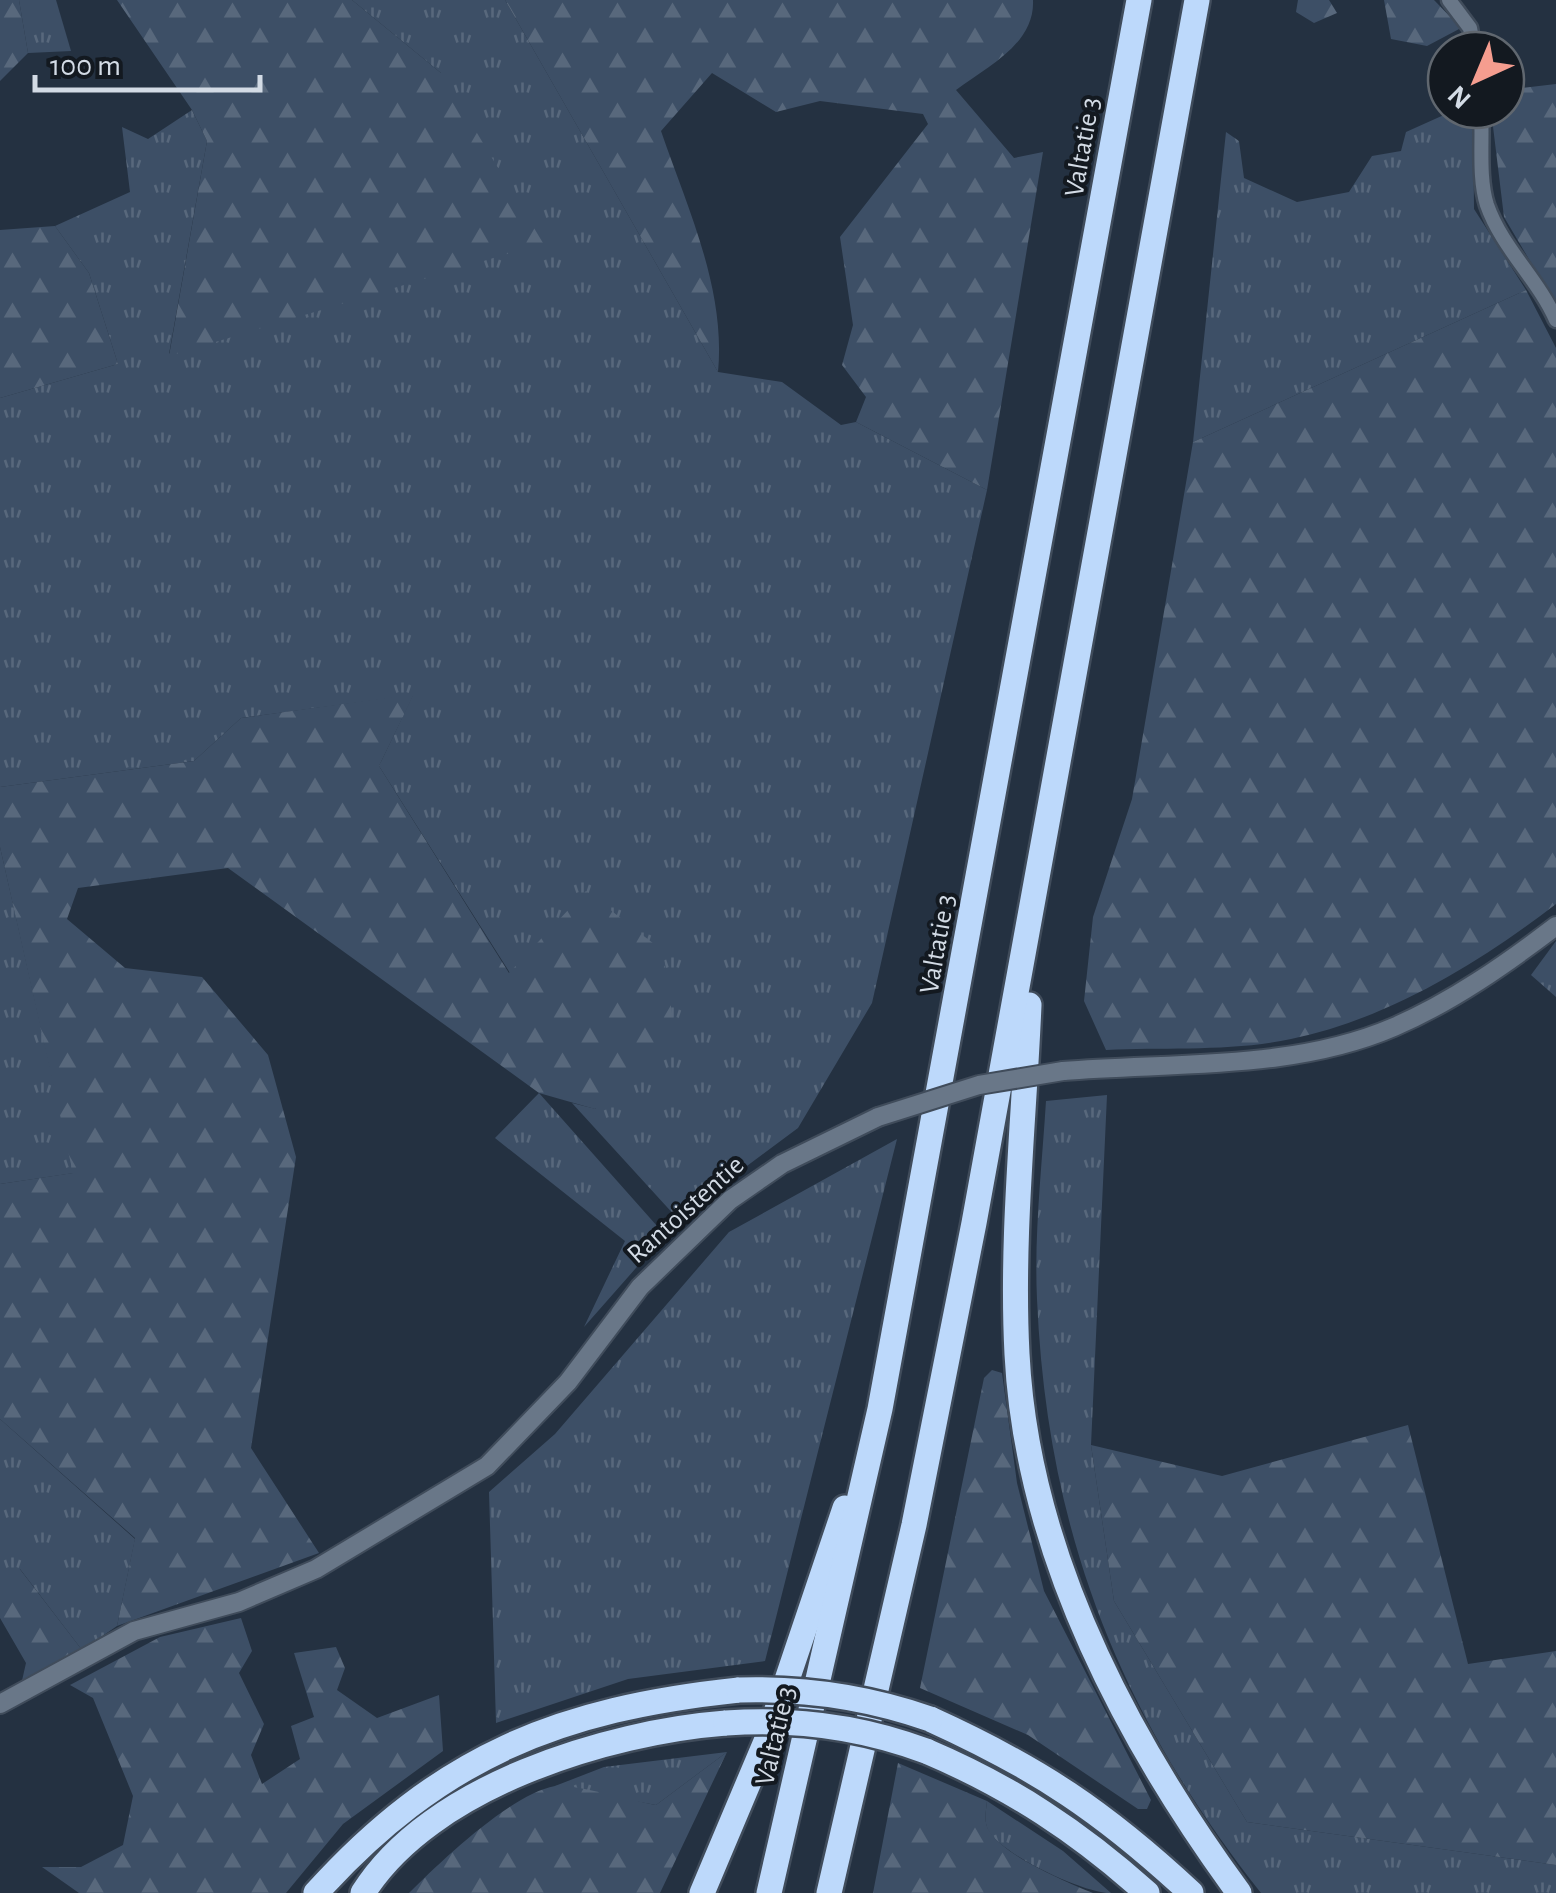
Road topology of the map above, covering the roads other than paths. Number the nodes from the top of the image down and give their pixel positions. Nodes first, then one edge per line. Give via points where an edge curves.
1 (1139, 0) edge
2 (1197, 0) edge
3 (1450, 0) edge
4 (1470, 30) edge
5 (1482, 130) edge
6 (1556, 320) edge
7 (1033, 915) junction
8 (1556, 926) edge
9 (880, 1409) junction
10 (0, 1704) edge
11 (316, 1893) edge
12 (363, 1893) edge
13 (702, 1893) edge
14 (769, 1893) edge
15 (828, 1893) edge
16 (1147, 1893) edge
17 (1191, 1893) edge
18 (1239, 1893) edge

1 - 9 highway, Valtatie 3
2 - 7 highway
3 - 4 street
5 - 6 street via 1486,202
7 - 15 highway via 914,1525
7 - 18 highway via 1015,1268 1028,1438 1066,1578 1120,1706 1164,1785
8 - 10 street, Rantoistentie, bridge via 1394,1027 1274,1058 1063,1072 962,1090 878,1118 782,1164 730,1200 640,1287 568,1382 487,1466 316,1570 239,1602 134,1631
9 - 13 highway via 794,1666
9 - 14 highway, Valtatie 3
11 - 17 highway, bridge via 372,1835 497,1749 614,1708 739,1690 804,1690 930,1720 1046,1776
12 - 16 highway, bridge via 412,1839 468,1802 584,1747 680,1727 798,1722 856,1730 1009,1788

